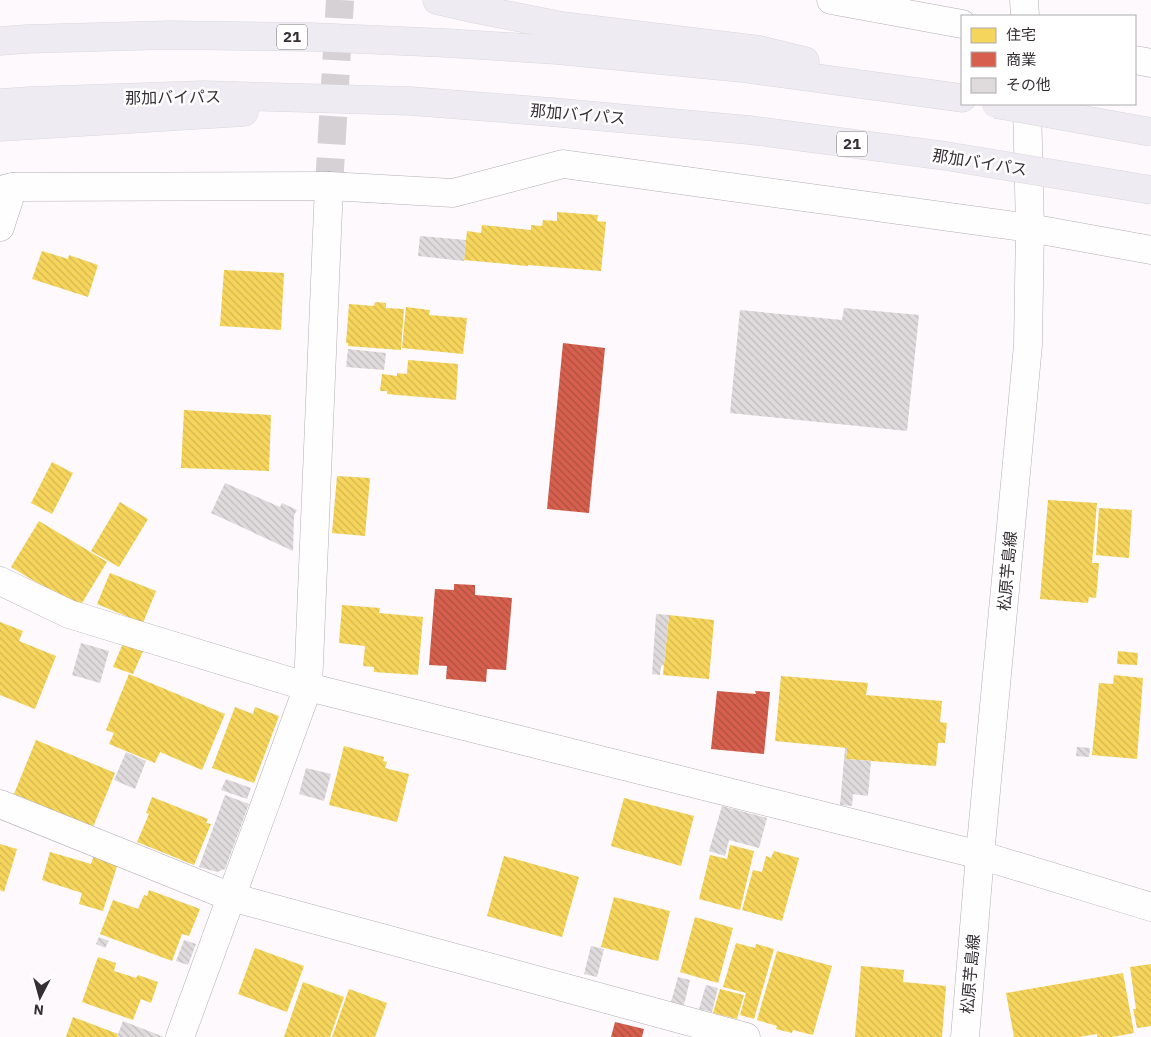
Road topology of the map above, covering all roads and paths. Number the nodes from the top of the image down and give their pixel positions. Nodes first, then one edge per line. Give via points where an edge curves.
1 (437, 0) edge
2 (831, 0) edge
3 (1024, 0) edge
4 (1025, 15) edge
5 (961, 24) edge
6 (559, 38) junction
7 (13, 40) edge
8 (1136, 60) edge
9 (1151, 63) edge
10 (960, 97) edge
11 (0, 103) edge
12 (1002, 105) edge
13 (1027, 105) edge
14 (32, 112) junction
15 (0, 127) edge
16 (1151, 132) edge
17 (329, 186) junction
18 (7, 188) edge
19 (1151, 190) edge
20 (0, 227) edge
21 (1030, 228) junction
22 (1151, 250) edge
23 (0, 581) edge
24 (308, 687) junction
25 (0, 804) edge
26 (980, 856) junction
27 (231, 897) junction
28 (1151, 907) edge
29 (180, 1037) edge
30 (746, 1037) edge
31 (965, 1037) edge

1 - 6 highway
2 - 5 street
3 - 4 street
6 - 7 highway, 21 via 169,35
6 - 10 highway via 760,50
8 - 9 street
11 - 14 highway, 那加バイパス / 21
12 - 16 highway, bridge
13 - 21 street, 松原芋島線
14 - 15 highway
14 - 19 highway, 那加バイパス / 21, bridge via 203,95 410,101 758,131 946,156
17 - 18 street
17 - 21 street via 453,193 563,164
17 - 24 street
18 - 20 street
21 - 22 street
21 - 26 street, 松原芋島線 via 1028,344
23 - 24 street via 69,614
24 - 26 street
24 - 27 street
25 - 27 street
26 - 28 street
26 - 31 street, 松原芋島線
27 - 29 street
27 - 30 street

